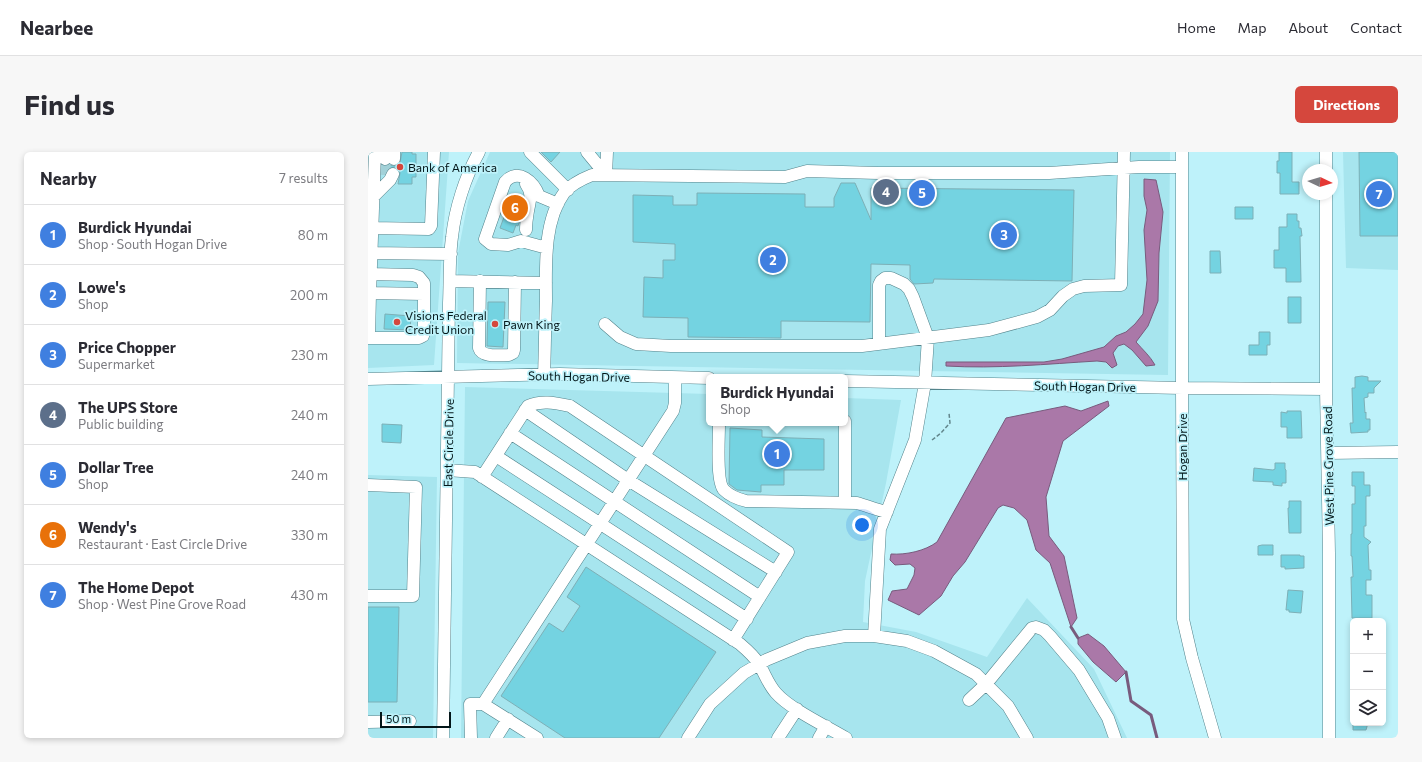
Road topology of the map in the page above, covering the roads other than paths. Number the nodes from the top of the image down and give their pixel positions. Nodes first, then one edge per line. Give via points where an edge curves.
1 (434, 152) edge
2 (479, 152) edge
3 (530, 152) edge
4 (538, 152) edge
5 (587, 152) edge
6 (607, 152) edge
7 (1124, 152) edge
8 (1182, 152) edge
9 (1326, 152) edge
10 (388, 155) edge
11 (1326, 164) edge
12 (1182, 167) junction
13 (1124, 168) junction
14 (560, 175) dead end
15 (606, 175) junction
16 (387, 177) tunnel mouth
17 (568, 190) junction
18 (539, 196) junction
19 (1326, 200) edge
20 (373, 202) junction
21 (558, 204) junction
22 (372, 228) junction
23 (524, 236) junction
24 (490, 243) junction
25 (547, 248) junction
26 (369, 253) edge
27 (451, 254) junction
28 (370, 274) junction
29 (450, 281) junction
30 (480, 281) junction
31 (515, 282) junction
32 (546, 283) junction
33 (369, 293) edge
34 (424, 294) junction
35 (605, 324) dead end
36 (368, 338) edge
37 (928, 338) junction
38 (878, 344) junction
39 (544, 375) junction
40 (448, 376) junction
41 (675, 378) junction
42 (706, 378) edge
43 (368, 379) edge
44 (848, 381) edge
45 (925, 383) junction
46 (1182, 388) junction
47 (1326, 389) junction
48 (525, 410) junction
49 (719, 426) edge
50 (845, 426) edge
51 (510, 433) junction
52 (1398, 452) edge
53 (1328, 453) junction
54 (644, 455) junction
55 (496, 456) junction
56 (447, 470) junction
57 (482, 477) junction
58 (628, 480) junction
59 (368, 485) edge
60 (614, 502) junction
61 (845, 502) junction
62 (887, 512) junction
63 (600, 524) junction
64 (586, 545) junction
65 (776, 572) junction
66 (368, 596) edge
67 (760, 597) junction
68 (746, 619) junction
69 (874, 636) junction
70 (733, 640) junction
71 (759, 664) junction
72 (986, 684) junction
73 (968, 700) dead end
74 (483, 704) junction
75 (796, 709) junction
76 (508, 719) junction
77 (410, 721) dead end
78 (368, 722) edge
79 (826, 726) junction
80 (529, 736) edge
81 (443, 738) edge
82 (471, 738) edge
83 (496, 738) edge
84 (688, 738) edge
85 (778, 738) edge
86 (819, 738) edge
87 (846, 738) edge
88 (1027, 738) edge
89 (1115, 738) edge
90 (1214, 738) edge
91 (1329, 738) edge

1 - 22 street via 432,226 429,230
2 - 27 street, East Circle Drive via 460,200
3 - 17 street
4 - 14 street
5 - 15 street
6 - 15 street
7 - 13 street
8 - 12 street, Hogan Drive
9 - 11 street
10 - 20 street
12 - 13 street
12 - 46 street, Hogan Drive
13 - 15 street via 1049,173 807,171 785,177
13 - 37 street via 1121,285 1084,286 1062,296 1050,310 1037,316 989,330
15 - 17 street via 592,175
16 - 20 street
17 - 21 street
18 - 21 street
18 - 23 street
18 - 24 street via 534,185 528,180 518,176 508,178 485,239
19 - 47 street, West Pine Grove Road
20 - 22 street
21 - 25 street via 550,227
22 - 26 street
23 - 24 street via 508,244
23 - 24 street via 531,192 521,181 516,182 510,189
23 - 25 street
25 - 32 street
26 - 27 street
26 - 28 street
27 - 29 street, East Circle Drive
28 - 33 street
28 - 34 street via 419,277 424,283
29 - 30 street
29 - 40 street, East Circle Drive
30 - 31 street
30 - 31 street via 480,351 484,354 509,355 514,350
31 - 32 street
32 - 39 street
33 - 34 street
33 - 36 street
34 - 36 street via 423,336
35 - 38 street via 620,337 636,344
37 - 38 street
37 - 38 street via 909,289 897,280 885,278 879,285
37 - 45 street
39 - 40 street, South Hogan Drive
39 - 41 street, South Hogan Drive
40 - 43 street, South Hogan Drive
40 - 56 street, East Circle Drive
41 - 42 street, South Hogan Drive
41 - 54 street via 673,411
44 - 45 street, South Hogan Drive
45 - 46 street, South Hogan Drive
45 - 62 street via 915,440
46 - 47 street, South Hogan Drive
46 - 90 street, Hogan Drive via 1184,619
47 - 53 street, West Pine Grove Road
48 - 51 street
48 - 54 street via 536,402 570,406
48 - 58 street
49 - 61 street via 719,480 723,489 735,498 746,501
50 - 61 street
51 - 55 street
51 - 60 street
52 - 53 street
53 - 91 street, West Pine Grove Road
54 - 58 street
54 - 65 street via 788,552
55 - 57 street
55 - 63 street
56 - 57 street via 475,472
56 - 81 street, East Circle Drive
57 - 64 street
58 - 60 street
58 - 65 street
59 - 66 street via 416,487 412,596
60 - 63 street
60 - 67 street
61 - 62 street via 867,505 875,510
62 - 69 street via 880,530
63 - 64 street
63 - 68 street
64 - 70 street
64 - 74 street
65 - 67 street
67 - 68 street
68 - 70 street
69 - 71 street via 845,636 807,644
69 - 72 street via 907,641 934,651 976,674
70 - 71 street
71 - 75 street via 769,686
71 - 84 street via 744,673 710,704
72 - 73 street
72 - 88 street via 1008,706
72 - 89 street via 1032,628 1044,630 1079,670 1108,718
74 - 76 street
74 - 82 street via 470,704
75 - 79 street
75 - 85 street
76 - 80 street
76 - 83 street
77 - 78 street
79 - 86 street
79 - 87 street

